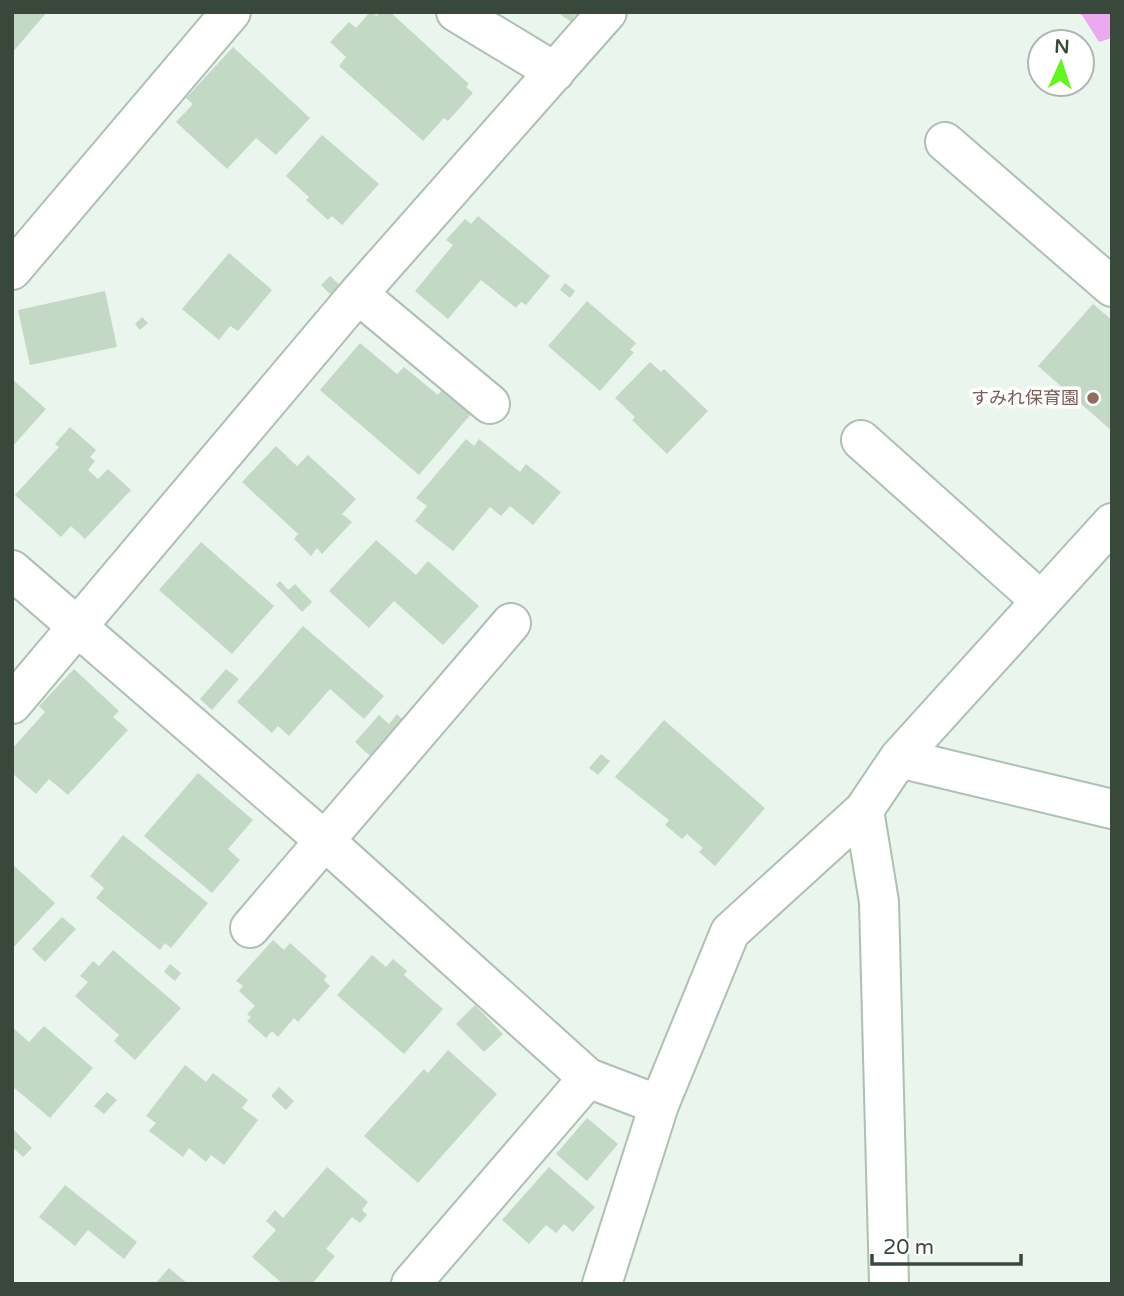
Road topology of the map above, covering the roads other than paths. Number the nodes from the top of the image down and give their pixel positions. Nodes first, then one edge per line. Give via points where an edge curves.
1 (232, 12) edge
2 (456, 12) edge
3 (607, 12) edge
4 (555, 72) junction
5 (945, 142) dead end
6 (12, 270) edge
7 (1112, 287) edge
8 (358, 294) junction
9 (490, 404) dead end
10 (861, 440) dead end
11 (1112, 523) edge
12 (12, 570) edge
13 (1041, 601) junction
14 (511, 623) dead end
15 (78, 626) junction
16 (12, 704) edge
17 (900, 758) junction
18 (1112, 809) edge
19 (864, 810) junction
20 (325, 841) junction
21 (250, 928) dead end
22 (588, 1078) junction
23 (659, 1105) junction
24 (411, 1284) edge
25 (602, 1284) edge
26 (889, 1284) edge

1 - 6 street
2 - 4 street
3 - 4 street
4 - 8 street
5 - 7 street
8 - 9 street
8 - 15 street
10 - 13 street
11 - 13 street
12 - 15 street
13 - 17 street
14 - 20 street
15 - 16 street
15 - 20 street
17 - 18 street
17 - 19 street
19 - 23 street via 730,932
19 - 26 street via 879,902
20 - 21 street
20 - 22 street
22 - 23 street
22 - 24 street
23 - 25 street

